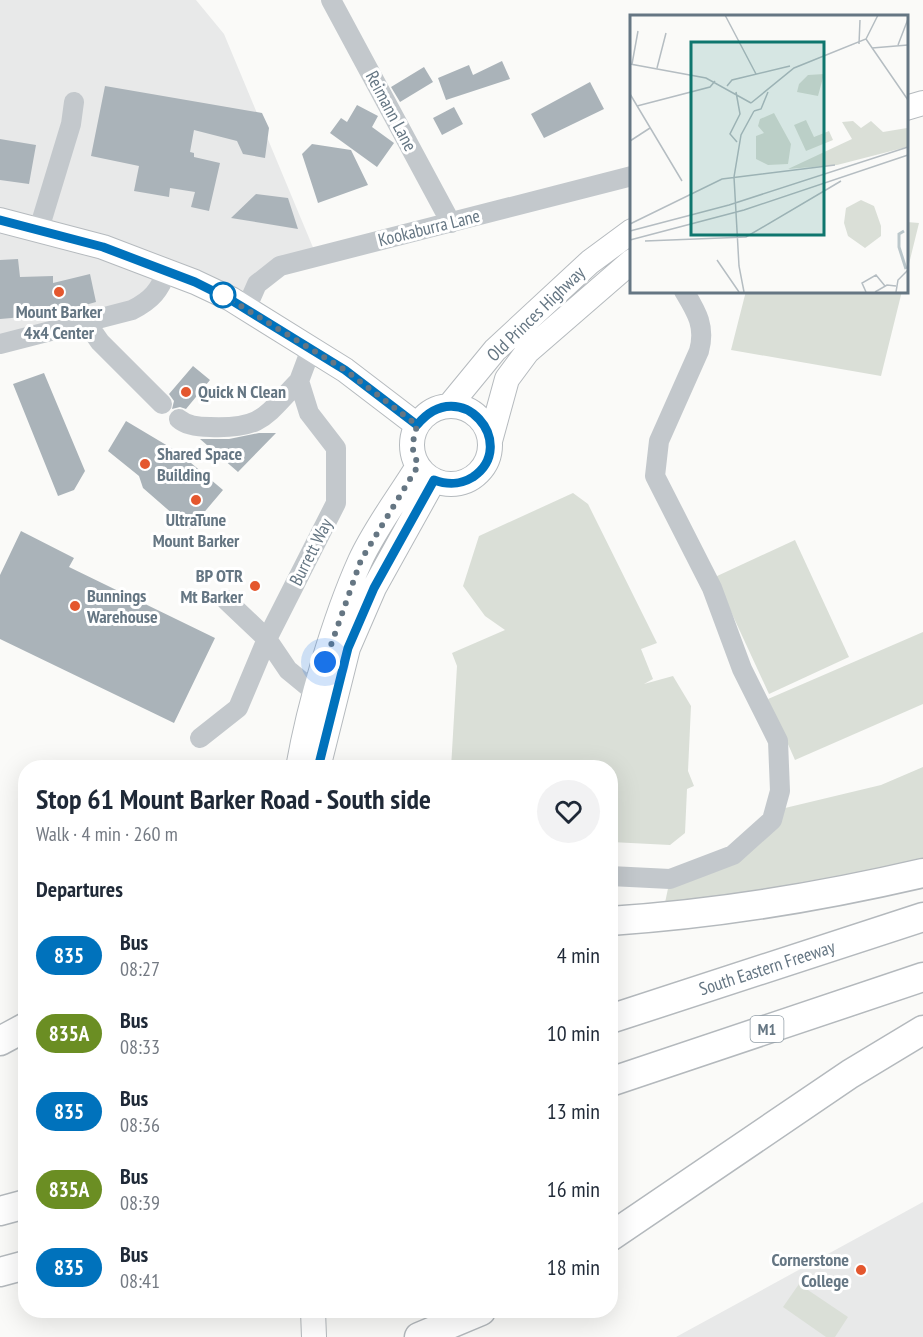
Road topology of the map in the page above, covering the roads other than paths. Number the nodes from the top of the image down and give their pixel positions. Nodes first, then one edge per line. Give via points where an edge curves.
1 (331, 0) edge
2 (74, 102) dead end
3 (923, 103) edge
4 (908, 107) edge
5 (630, 177) edge
6 (0, 220) edge
7 (451, 222) junction
8 (39, 228) junction
9 (630, 232) edge
10 (630, 263) edge
11 (167, 270) junction
12 (685, 292) edge
13 (246, 309) junction
14 (86, 321) junction
15 (0, 344) edge
16 (311, 349) junction
17 (299, 381) junction
18 (162, 404) dead end
19 (449, 406) junction
20 (179, 419) dead end
21 (417, 425) junction
22 (490, 441) junction
23 (426, 473) junction
24 (226, 600) dead end
25 (267, 639) junction
26 (316, 693) junction
27 (200, 738) dead end
28 (300, 760) edge
29 (320, 760) edge
30 (923, 873) edge
31 (618, 876) edge
32 (923, 917) edge
33 (618, 920) edge
34 (923, 977) edge
35 (618, 1016) edge
36 (923, 1030) edge
37 (18, 1031) edge
38 (0, 1041) edge
39 (618, 1079) edge
40 (18, 1206) edge
41 (0, 1211) edge
42 (618, 1232) edge
43 (18, 1267) edge
44 (0, 1272) edge
45 (313, 1318) edge
46 (464, 1318) edge
47 (314, 1337) edge
48 (419, 1337) edge

1 - 7 street, Reimann Lane
2 - 8 street
3 - 4 main road
5 - 7 street, Kookaburra Lane
6 - 8 main road
7 - 13 street, Kookaburra Lane via 280,266 257,284
8 - 11 main road
9 - 19 main road, Old Princes Highway via 590,262 495,350
10 - 22 main road, Old Princes Highway via 526,352 507,380
11 - 13 main road
11 - 14 street via 156,294 147,303
12 - 31 street via 700,320 703,337 659,441 655,476 712,588 742,669 778,741 780,790 772,820 733,855 670,879
13 - 16 main road
14 - 15 street
14 - 18 street via 100,342
16 - 17 street
16 - 21 main road
17 - 20 street via 268,413 248,426 197,426
17 - 25 street, Burrett Way via 309,413 336,448 336,503
19 - 21 main road via 425,415
19 - 22 main road via 472,412 487,430
21 - 23 main road via 412,446
22 - 23 main road via 485,464 478,474 457,484
23 - 26 main road via 361,560
23 - 29 main road via 348,648
24 - 25 street
25 - 26 street via 288,670
25 - 27 street, Burrett Way via 238,708
26 - 28 main road
30 - 33 highway via 725,910
32 - 35 highway, South Eastern Freeway
34 - 39 highway, M1
36 - 42 highway via 850,1074
37 - 38 highway
40 - 41 highway
43 - 44 highway
45 - 47 main road
46 - 48 highway

